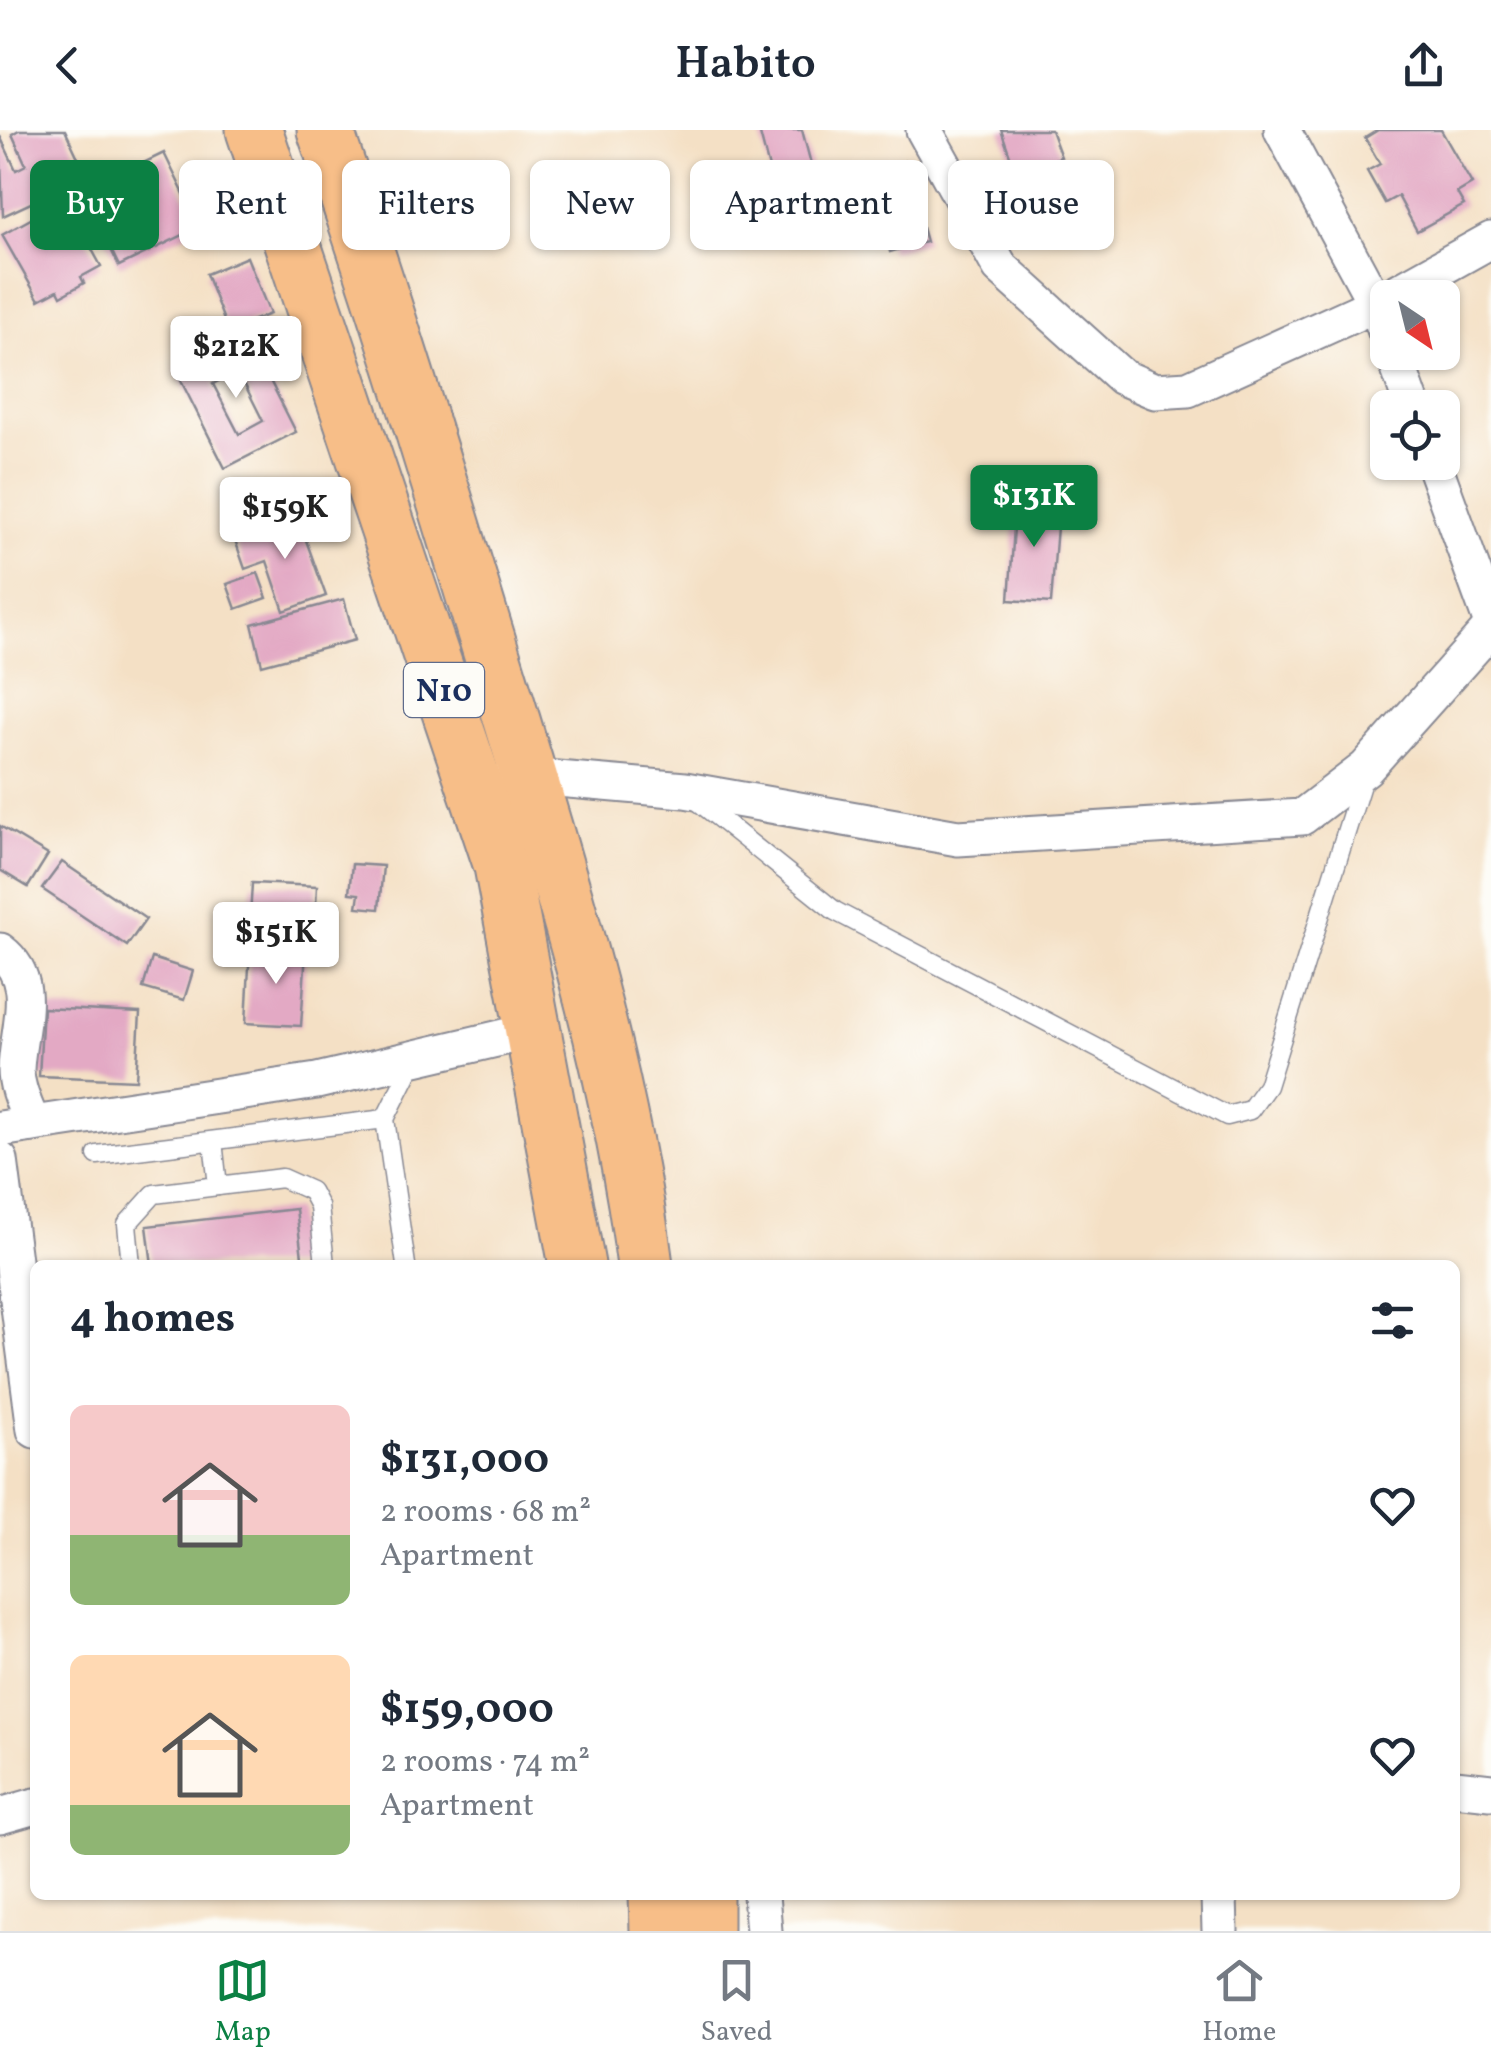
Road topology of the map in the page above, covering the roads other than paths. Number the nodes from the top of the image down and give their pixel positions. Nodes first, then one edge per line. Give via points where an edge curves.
1 (254, 130) edge
2 (326, 130) edge
3 (924, 130) edge
4 (1282, 130) edge
5 (1491, 240) edge
6 (1436, 280) edge
7 (1370, 297) edge
8 (1370, 324) edge
9 (1439, 480) edge
10 (1491, 625) edge
11 (1366, 768) junction
12 (470, 772) junction
13 (530, 776) junction
14 (685, 790) junction
15 (0, 951) edge
16 (536, 1030) junction
17 (415, 1058) junction
18 (385, 1119) junction
19 (16, 1127) edge
20 (212, 1141) junction
21 (97, 1155) dead end
22 (0, 1160) edge
23 (218, 1186) junction
24 (131, 1260) edge
25 (325, 1260) edge
26 (405, 1260) edge
27 (576, 1260) edge
28 (644, 1260) edge
29 (30, 1391) edge
30 (1460, 1789) edge
31 (1491, 1792) edge
32 (30, 1807) edge
33 (0, 1816) edge
34 (657, 1900) edge
35 (705, 1900) edge
36 (761, 1900) edge
37 (1219, 1900) edge
38 (658, 1931) edge
39 (705, 1931) edge
40 (764, 1931) edge
41 (1220, 1931) edge

1 - 12 main road, N10
2 - 13 main road, N10
3 - 8 street via 1000,267 1122,377 1155,391 1188,389
4 - 7 street
5 - 6 street
9 - 10 street
10 - 11 street
11 - 14 street via 1302,816 958,838
11 - 14 lane via 1267,1086 1250,1110 1227,1116 836,911
12 - 13 street
12 - 16 main road, N10 via 502,866
13 - 14 street
13 - 28 main road, N10 via 594,1006
15 - 19 street via 25,988
16 - 17 street
16 - 27 main road, N10
17 - 18 lane
17 - 19 street via 317,1082
18 - 20 lane
18 - 26 lane
20 - 21 lane
20 - 23 lane
22 - 29 street
23 - 24 lane via 154,1194 126,1224
23 - 25 lane via 282,1178 312,1191
30 - 31 street
32 - 33 street
34 - 38 main road
35 - 39 main road
36 - 40 street
37 - 41 street

